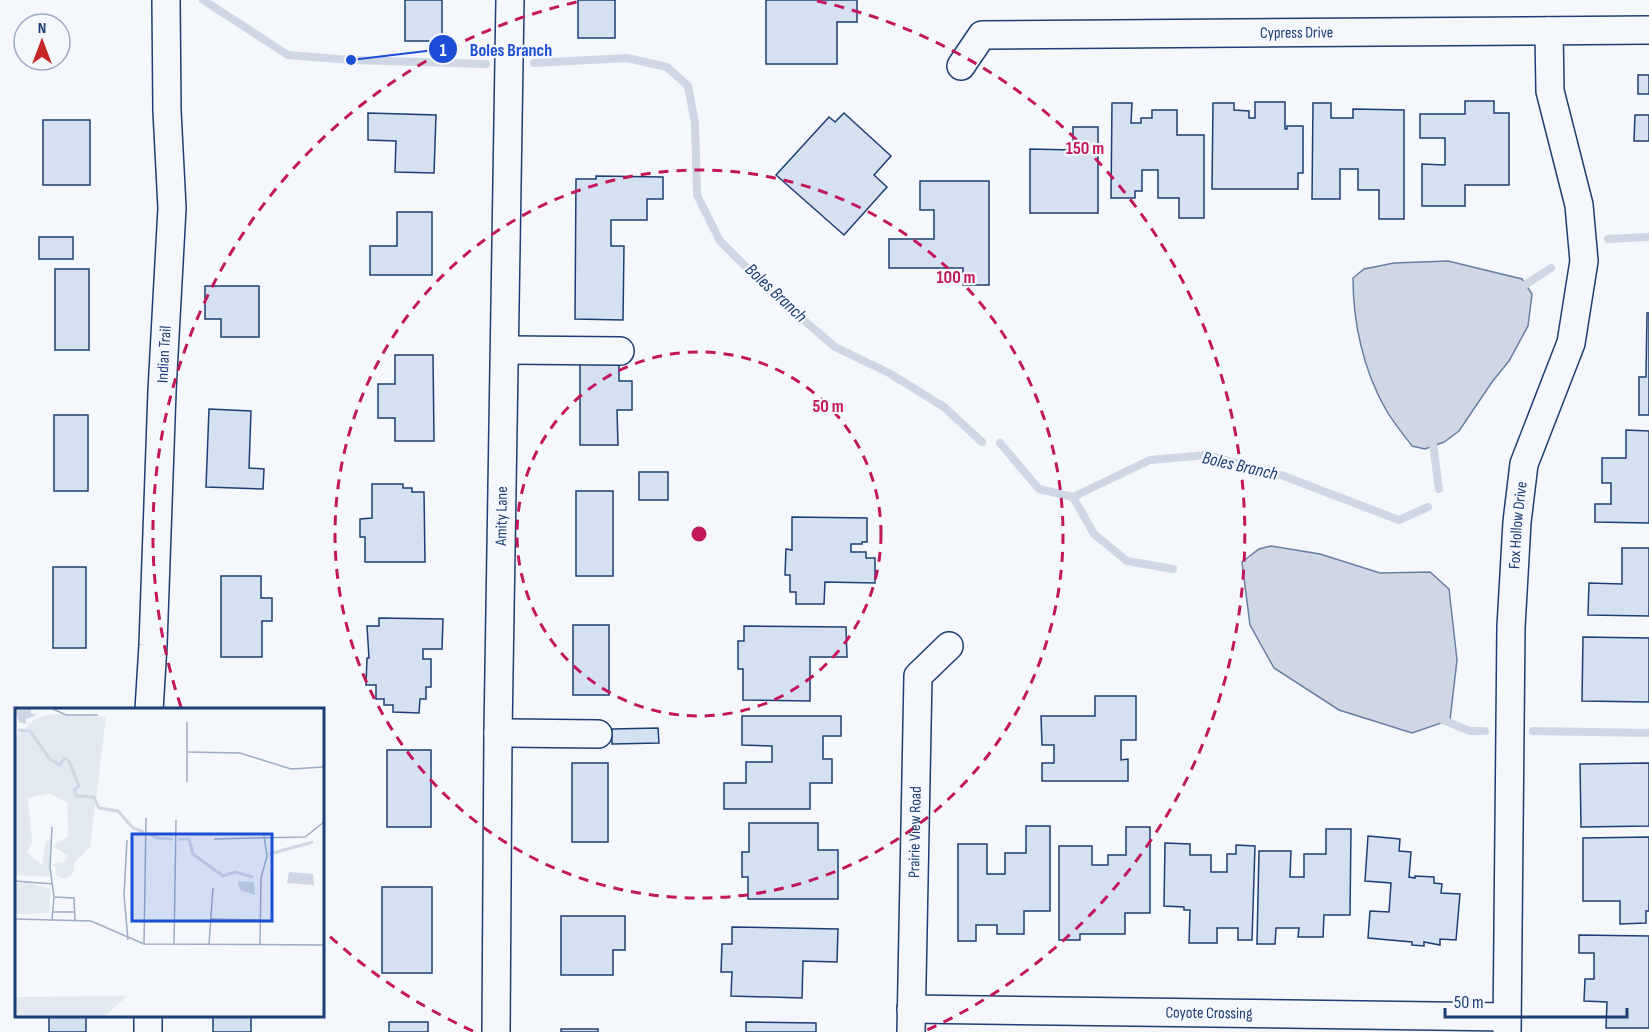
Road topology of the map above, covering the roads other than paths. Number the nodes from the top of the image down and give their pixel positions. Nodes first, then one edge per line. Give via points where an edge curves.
1 (166, 0) edge
2 (510, 0) edge
3 (1649, 30) edge
4 (1549, 31) junction
5 (961, 66) dead end
6 (505, 350) junction
7 (620, 351) dead end
8 (949, 646) dead end
9 (149, 708) edge
10 (498, 733) junction
11 (598, 734) dead end
12 (911, 1021) edge
13 (1507, 1024) edge
14 (496, 1032) edge

1 - 9 street, Indian Trail via 172,208
2 - 6 street, Amity Lane
3 - 4 street, Cypress Drive
4 - 5 street, Cypress Drive via 982,35
4 - 13 street, Fox Hollow Drive via 1550,91 1578,205 1584,261 1571,343 1524,464 1516,522 1511,627
6 - 7 street
6 - 10 street, Amity Lane
8 - 12 street, Prairie View Road via 918,676
10 - 11 street
10 - 14 street, Amity Lane
12 - 13 street, Coyote Crossing

